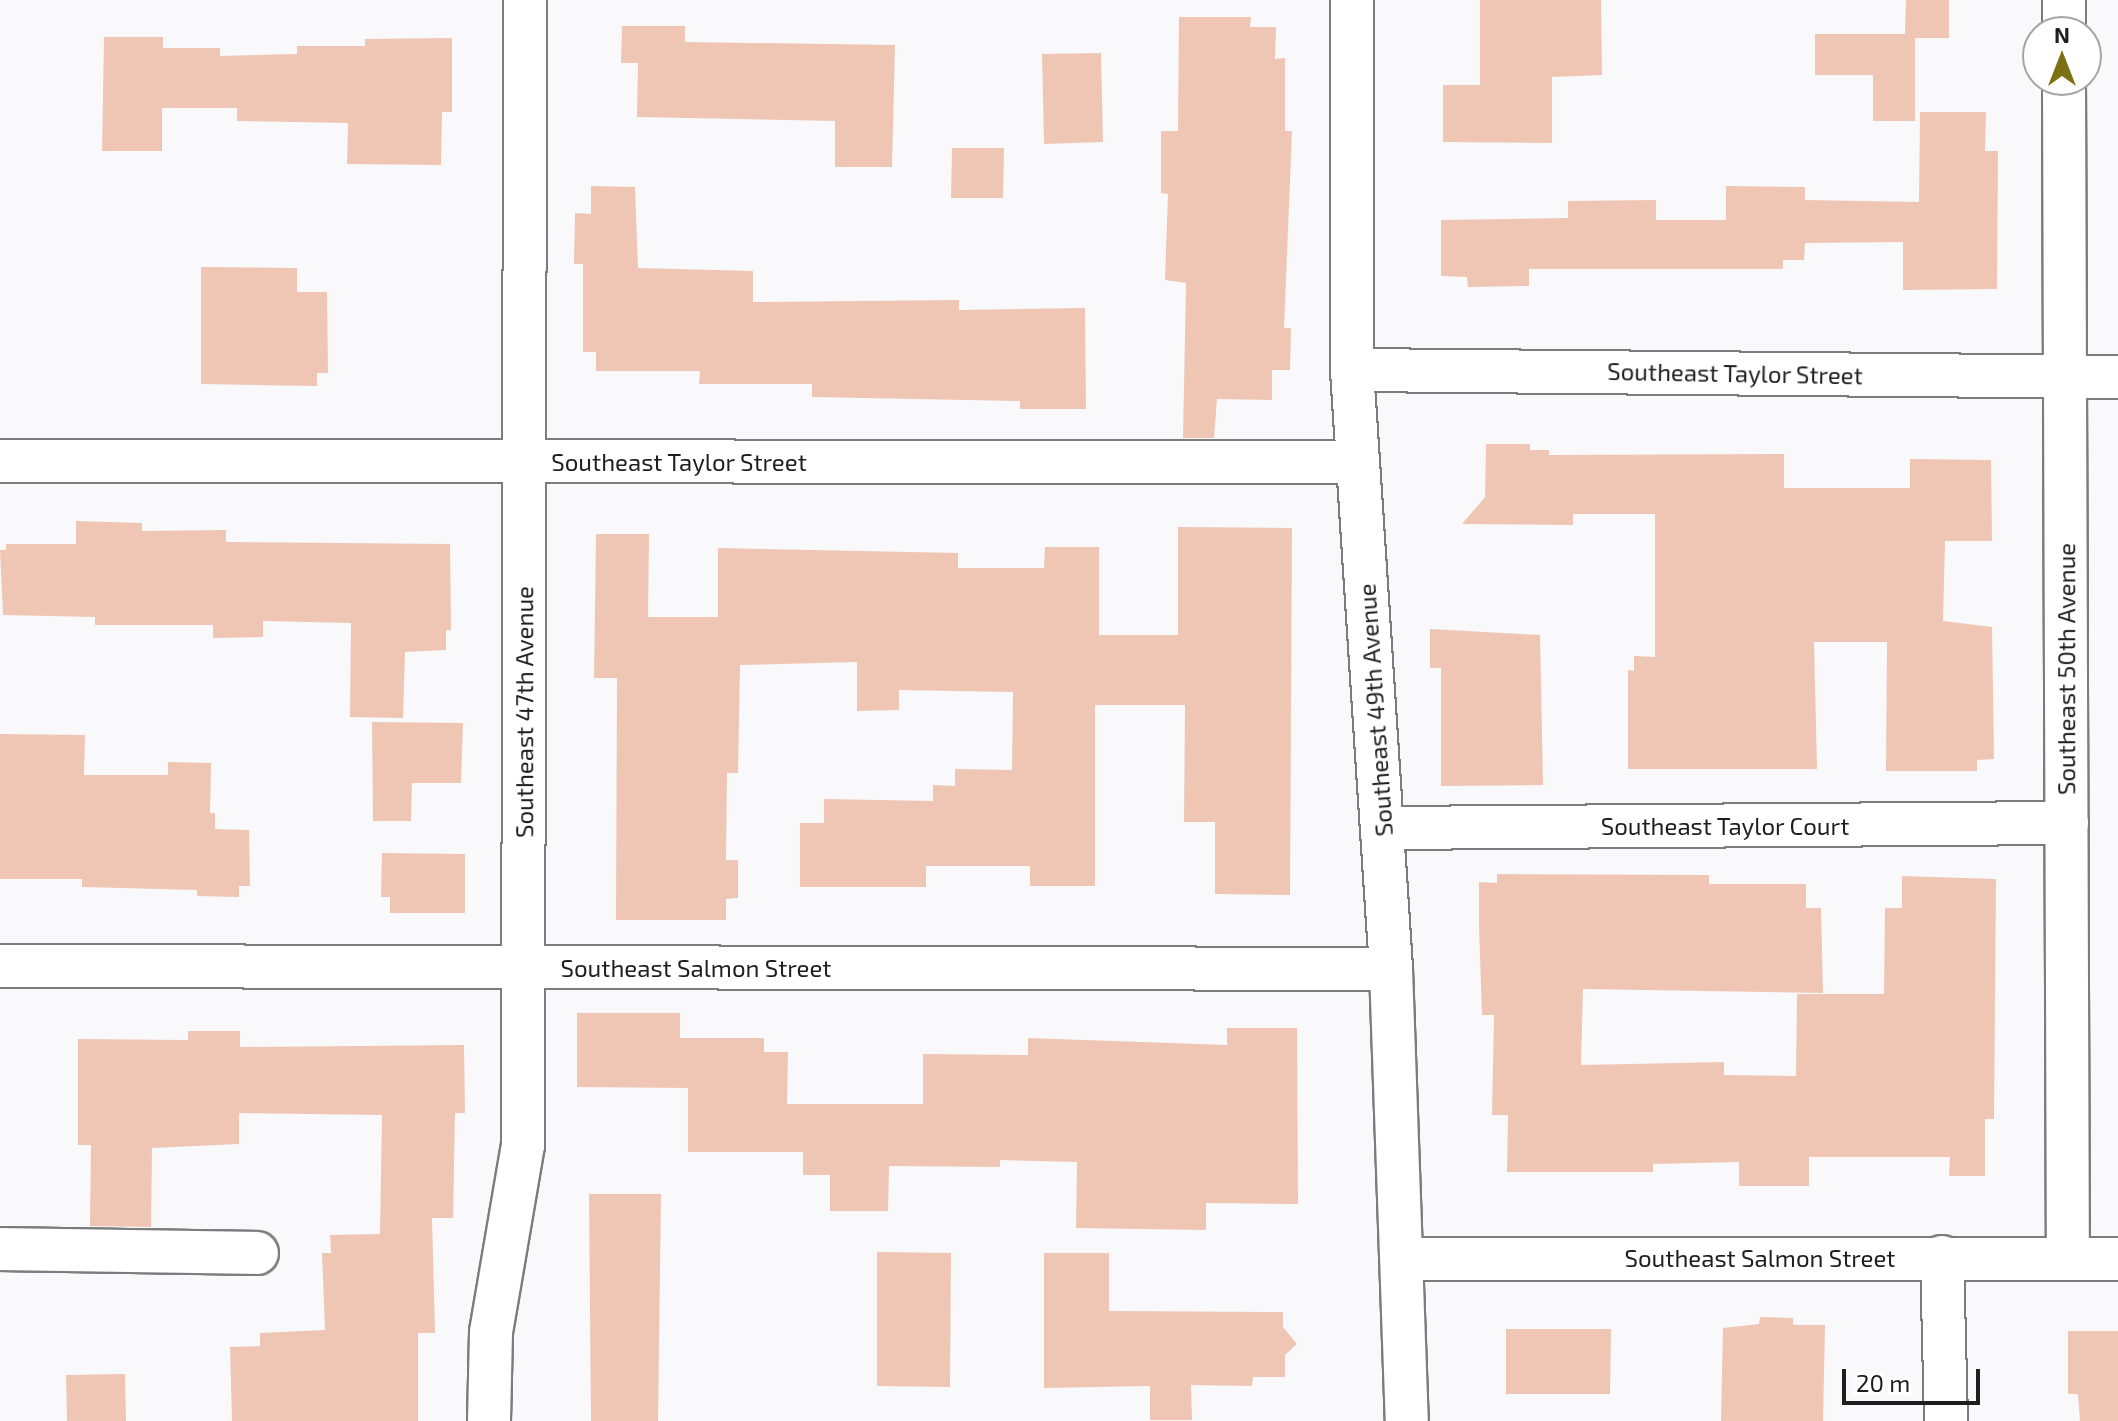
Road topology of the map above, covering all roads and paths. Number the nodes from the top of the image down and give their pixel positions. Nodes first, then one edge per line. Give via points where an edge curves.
1 (525, 0) edge
2 (1352, 0) edge
3 (2064, 96) edge
4 (1352, 370) junction
5 (2064, 377) junction
6 (2118, 377) edge
7 (0, 461) edge
8 (523, 462) junction
9 (1358, 462) junction
10 (2067, 823) junction
11 (1384, 828) junction
12 (0, 966) edge
13 (524, 968) junction
14 (1391, 969) junction
15 (0, 1249) edge
16 (257, 1253) dead end
17 (1942, 1257) junction
18 (2068, 1258) junction
19 (1402, 1259) junction
20 (2118, 1259) edge
21 (489, 1421) edge
22 (1407, 1421) edge
23 (1946, 1421) edge

1 - 8 street, Southeast 47th Avenue
2 - 4 street, Southeast 49th Avenue
3 - 5 street, Southeast 50th Avenue
4 - 5 street, Southeast Taylor Street
4 - 9 street, Southeast 49th Avenue
5 - 6 street, Southeast Taylor Street
5 - 10 street, Southeast 50th Avenue
7 - 8 street, Southeast Taylor Street
8 - 9 street, Southeast Taylor Street
8 - 13 street, Southeast 47th Avenue
9 - 11 street, Southeast 49th Avenue
10 - 11 street, Southeast Taylor Court
10 - 18 street, Southeast 50th Avenue
11 - 14 street, Southeast 49th Avenue
12 - 13 street, Southeast Salmon Street
13 - 14 street, Southeast Salmon Street
13 - 21 street, Southeast 47th Avenue via 523,1145 491,1332
14 - 19 street, Southeast 49th Avenue
15 - 16 street
17 - 18 street, Southeast Salmon Street
17 - 19 street, Southeast Salmon Street
17 - 23 street
18 - 20 street, Southeast Salmon Street
19 - 22 street, Southeast 49th Avenue

